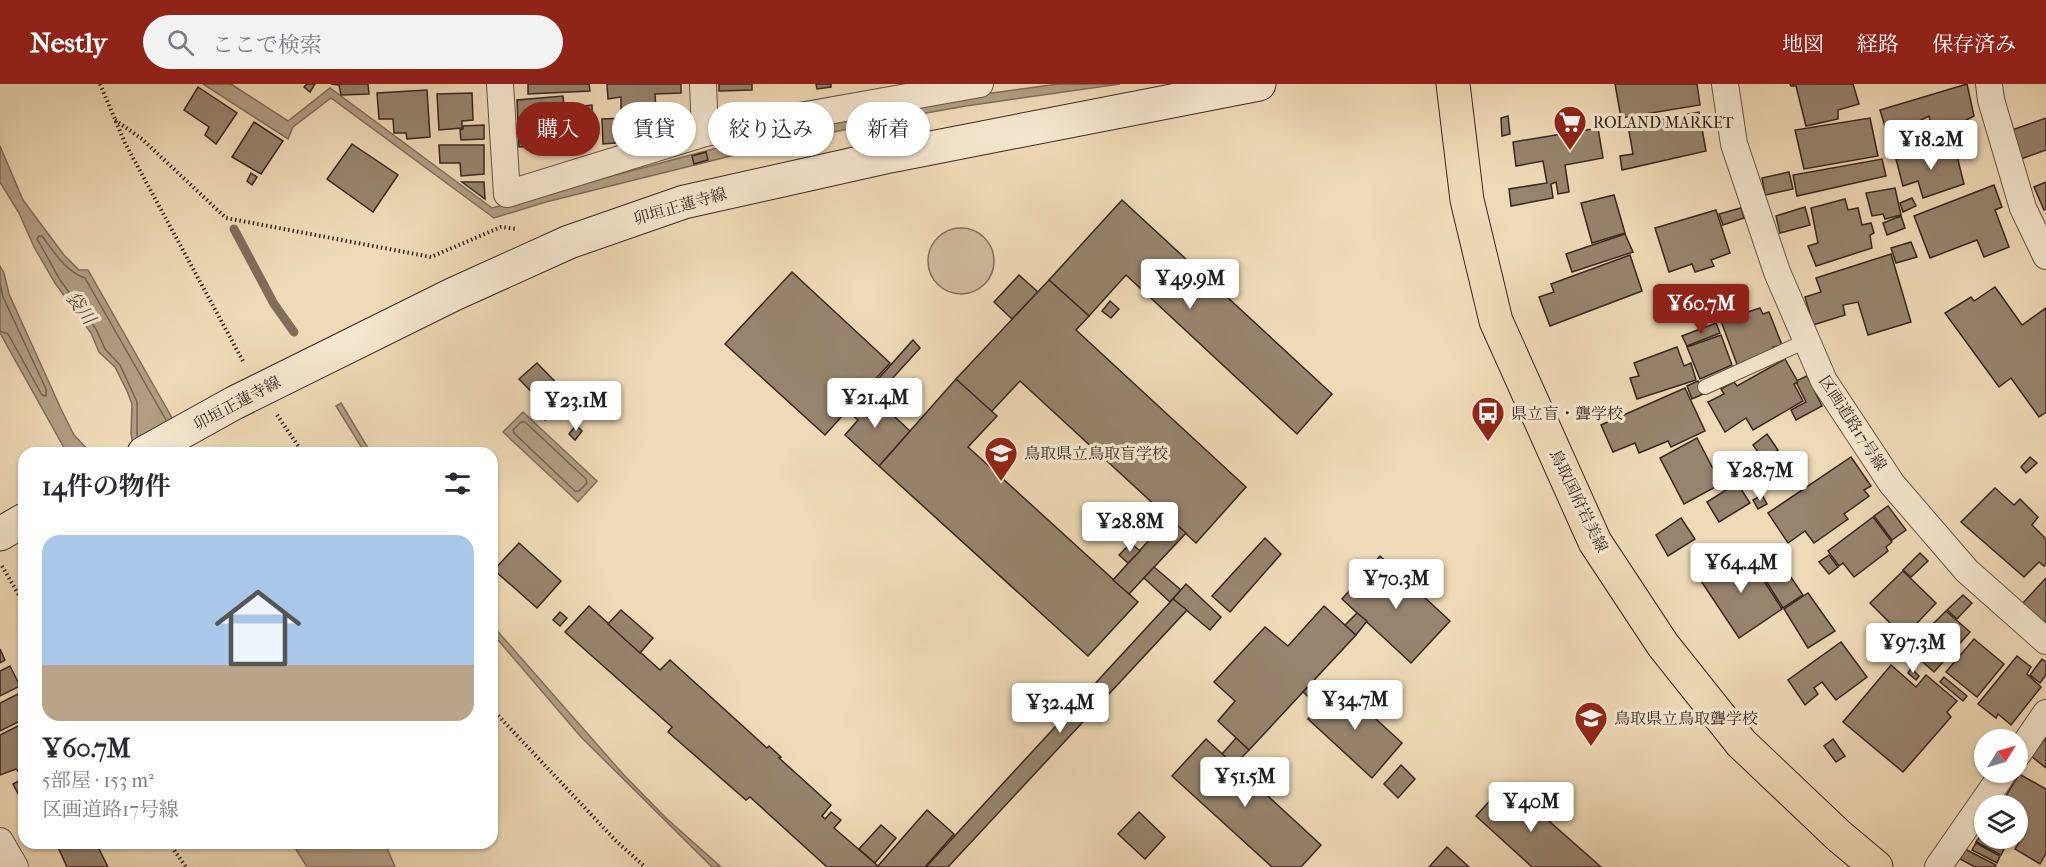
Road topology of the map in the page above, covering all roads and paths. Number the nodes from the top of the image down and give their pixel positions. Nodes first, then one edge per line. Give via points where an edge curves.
1 (100, 84) edge
2 (500, 84) edge
3 (703, 84) edge
4 (980, 84) edge
5 (1259, 84) edge
6 (1453, 84) edge
7 (1725, 84) edge
8 (1989, 84) edge
9 (1165, 94) edge
10 (115, 120) junction
11 (705, 133) junction
12 (548, 251) junction
13 (2046, 256) edge
14 (1806, 341) junction
15 (1705, 387) dead end
16 (247, 396) junction
17 (155, 447) edge
18 (297, 447) edge
19 (0, 562) edge
20 (18, 594) edge
21 (2046, 641) edge
22 (2046, 713) edge
23 (498, 715) edge
24 (2028, 739) edge
25 (1996, 783) edge
26 (0, 841) edge
27 (174, 849) edge
28 (15, 867) edge
29 (186, 867) edge
30 (645, 867) edge
31 (1876, 867) edge
32 (1938, 867) edge

1 - 10 path
2 - 11 street via 507,195
3 - 11 street
4 - 11 street
5 - 9 main road, 卯垣正蓮寺線
6 - 31 main road, 鳥取国府岩美線 via 1467,200 1496,321 1595,542 1663,645 1741,743
7 - 14 street, 区画道路17号線 via 1734,144 1777,272
8 - 13 street via 2023,208
9 - 12 main road, 卯垣正蓮寺線 via 684,202
10 - 12 path via 226,218 431,257 501,227 527,230
10 - 16 path
12 - 16 main road, 卯垣正蓮寺線
14 - 15 lane
14 - 21 street, 区画道路17号線 via 1824,381 1892,484 1967,571
16 - 17 main road, 卯垣正蓮寺線
16 - 18 path
19 - 20 path
22 - 24 street
23 - 30 path
25 - 32 street
26 - 28 street
27 - 29 path

